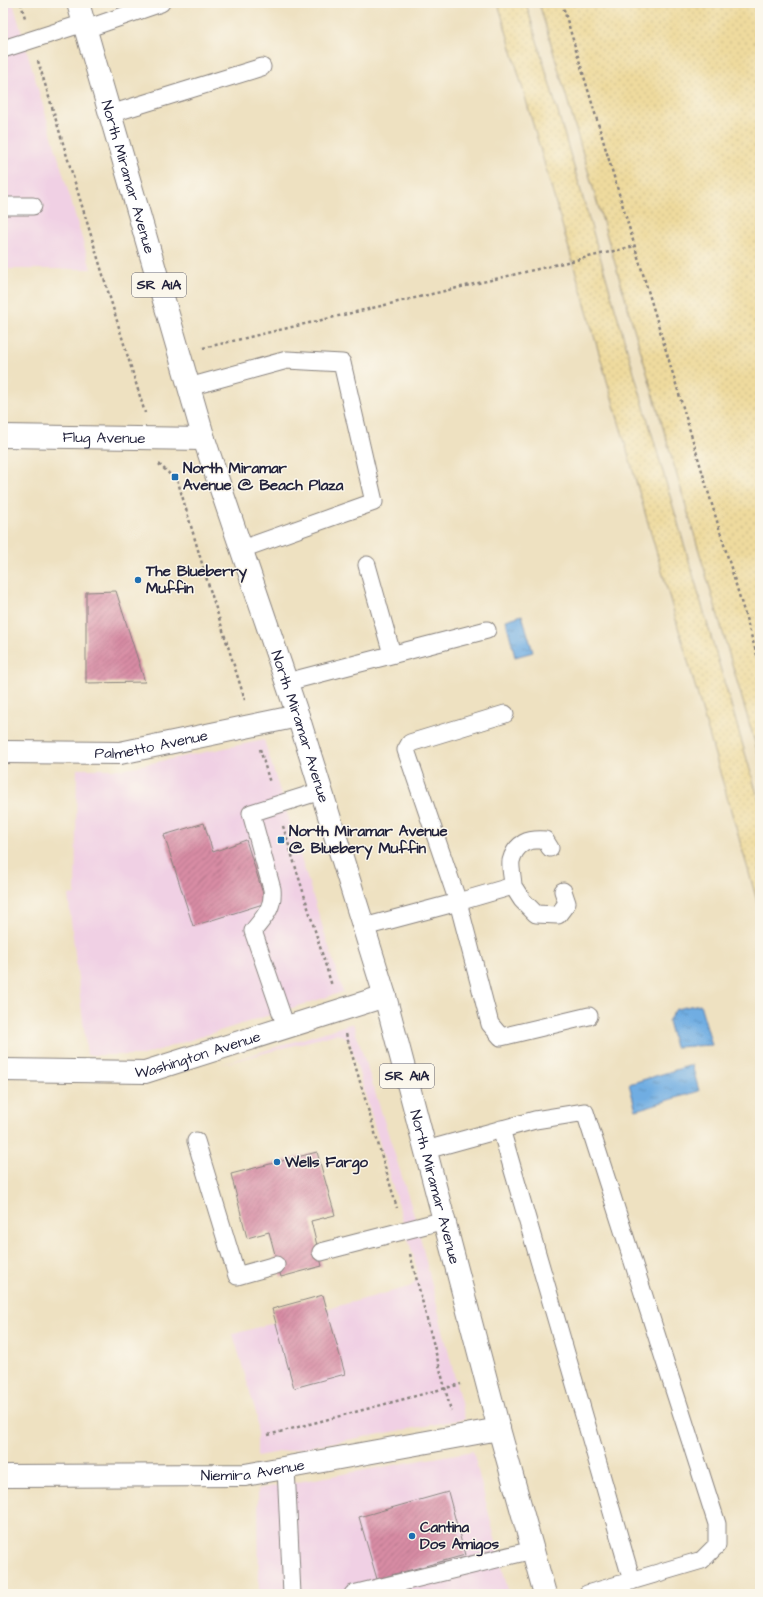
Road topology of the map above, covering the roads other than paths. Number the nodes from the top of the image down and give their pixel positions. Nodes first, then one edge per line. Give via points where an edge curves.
1 (162, 3) edge
2 (82, 18) edge
3 (3, 49) edge
4 (262, 67) dead end
5 (110, 114) junction
6 (3, 206) edge
7 (32, 206) dead end
8 (189, 387) junction
9 (3, 436) edge
10 (204, 439) junction
11 (242, 549) junction
12 (367, 565) dead end
13 (487, 630) dead end
14 (392, 654) junction
15 (286, 682) junction
16 (506, 714) dead end
17 (298, 716) junction
18 (3, 752) edge
19 (321, 791) junction
20 (550, 848) dead end
21 (513, 886) junction
22 (563, 891) dead end
23 (458, 902) junction
24 (364, 927) junction
25 (386, 996) junction
26 (589, 1016) dead end
27 (286, 1027) junction
28 (3, 1070) edge
29 (500, 1129) junction
30 (196, 1141) dead end
31 (426, 1150) junction
32 (445, 1220) junction
33 (321, 1252) dead end
34 (276, 1264) dead end
35 (499, 1429) junction
36 (286, 1468) junction
37 (3, 1476) edge
38 (533, 1550) junction
39 (632, 1581) junction
40 (292, 1594) edge
41 (353, 1594) edge
42 (545, 1594) edge
43 (588, 1594) edge

1 - 2 lane
2 - 3 lane
2 - 5 main road, North Miramar Avenue / SR A1A
4 - 5 lane
5 - 8 main road, North Miramar Avenue / SR A1A
6 - 7 lane
8 - 10 main road, North Miramar Avenue / SR A1A
8 - 11 lane via 287,360 342,363 374,502
9 - 10 main road, Flug Avenue
10 - 11 main road, North Miramar Avenue / SR A1A
11 - 15 main road, North Miramar Avenue / SR A1A
12 - 14 lane
13 - 14 lane
14 - 15 lane
15 - 17 main road, North Miramar Avenue / SR A1A
16 - 23 lane via 410,743 406,750
17 - 18 main road, Palmetto Avenue via 120,753
17 - 19 main road, North Miramar Avenue / SR A1A
19 - 24 main road, North Miramar Avenue / SR A1A
19 - 27 lane via 251,813 273,900 269,910 253,931
20 - 21 lane via 545,840 531,840 518,847 511,861
21 - 22 lane via 536,914 558,915 567,903
21 - 23 lane
23 - 24 lane
23 - 26 lane via 490,1024 501,1037
24 - 25 main road, North Miramar Avenue / SR A1A
25 - 27 main road, Washington Avenue
25 - 31 main road, North Miramar Avenue / SR A1A
27 - 28 main road, Washington Avenue via 145,1072
29 - 31 lane
29 - 39 lane
29 - 39 lane via 585,1112 717,1524 717,1545 702,1560
30 - 34 lane via 237,1276
31 - 32 main road, North Miramar Avenue / SR A1A
32 - 33 lane
32 - 35 main road, North Miramar Avenue / SR A1A
35 - 36 main road, Niemira Avenue
35 - 38 main road, North Miramar Avenue / SR A1A
36 - 37 main road, Niemira Avenue via 245,1475
36 - 40 lane
38 - 41 lane
38 - 42 main road, North Miramar Avenue / SR A1A
39 - 43 lane

